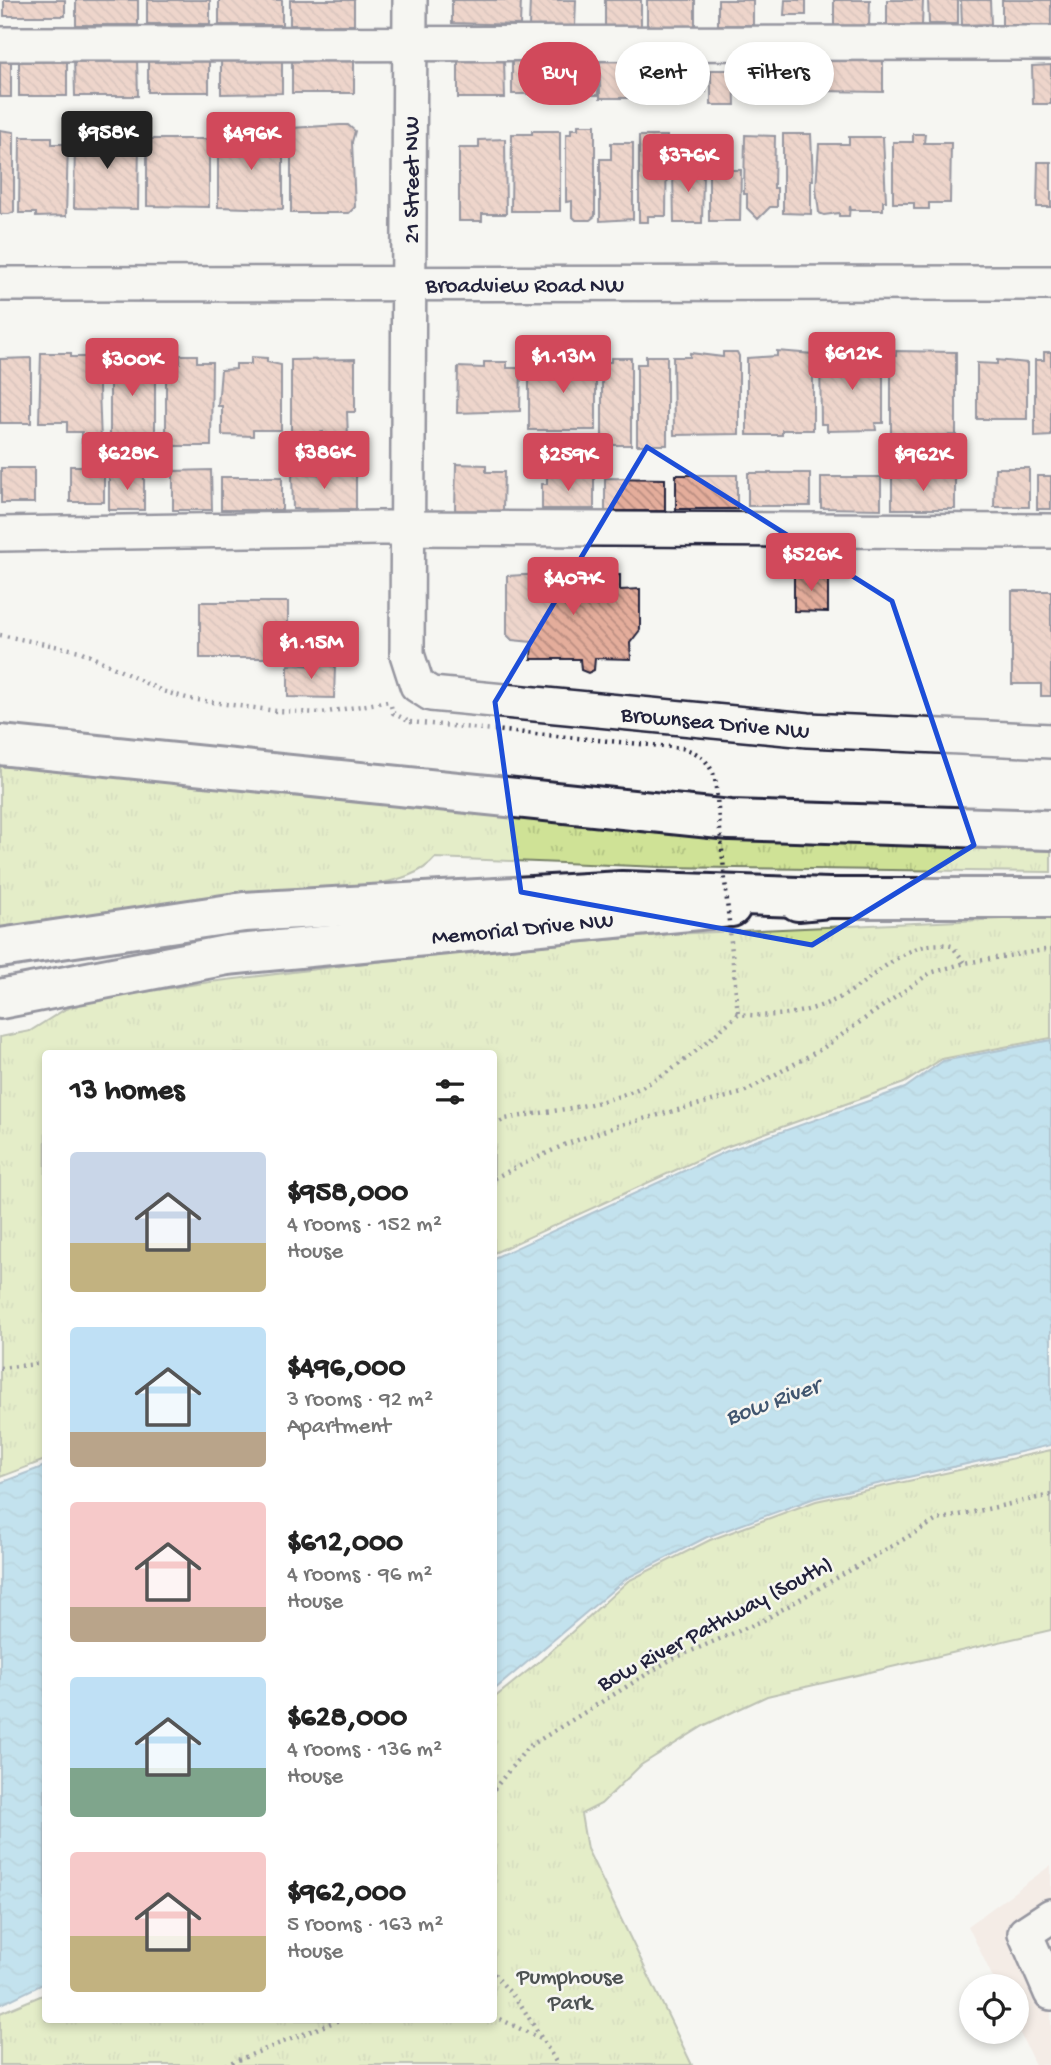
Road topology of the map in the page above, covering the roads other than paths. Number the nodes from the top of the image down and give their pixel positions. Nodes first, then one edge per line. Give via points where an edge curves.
1 (410, 0) edge
2 (1051, 43) edge
3 (0, 44) edge
4 (410, 44) junction
5 (1051, 283) edge
6 (0, 284) edge
7 (409, 286) junction
8 (407, 528) junction
9 (1051, 531) edge
10 (0, 534) edge
11 (407, 654) joint
12 (1051, 741) edge
13 (0, 745) edge
14 (1051, 830) edge
15 (829, 898) junction
16 (1051, 898) edge
17 (0, 948) edge
18 (0, 999) edge
19 (1051, 1916) edge
20 (1051, 1993) edge

1 - 4 street, 21 Street NW
2 - 4 street
3 - 4 street
4 - 7 street, 21 Street NW
5 - 7 street, Broadview Road NW
6 - 7 street, Broadview Road NW
7 - 8 street, 21 Street NW
8 - 9 street
8 - 10 street
8 - 11 street, 21 Street NW
11 - 12 street, Brownsea Drive NW via 417,685 431,694 808,730
13 - 14 main road via 730,820
15 - 16 main road, Memorial Drive NW
15 - 17 main road via 622,891 244,912
15 - 18 main road, Memorial Drive NW via 227,955
19 - 20 street via 1025,1933

